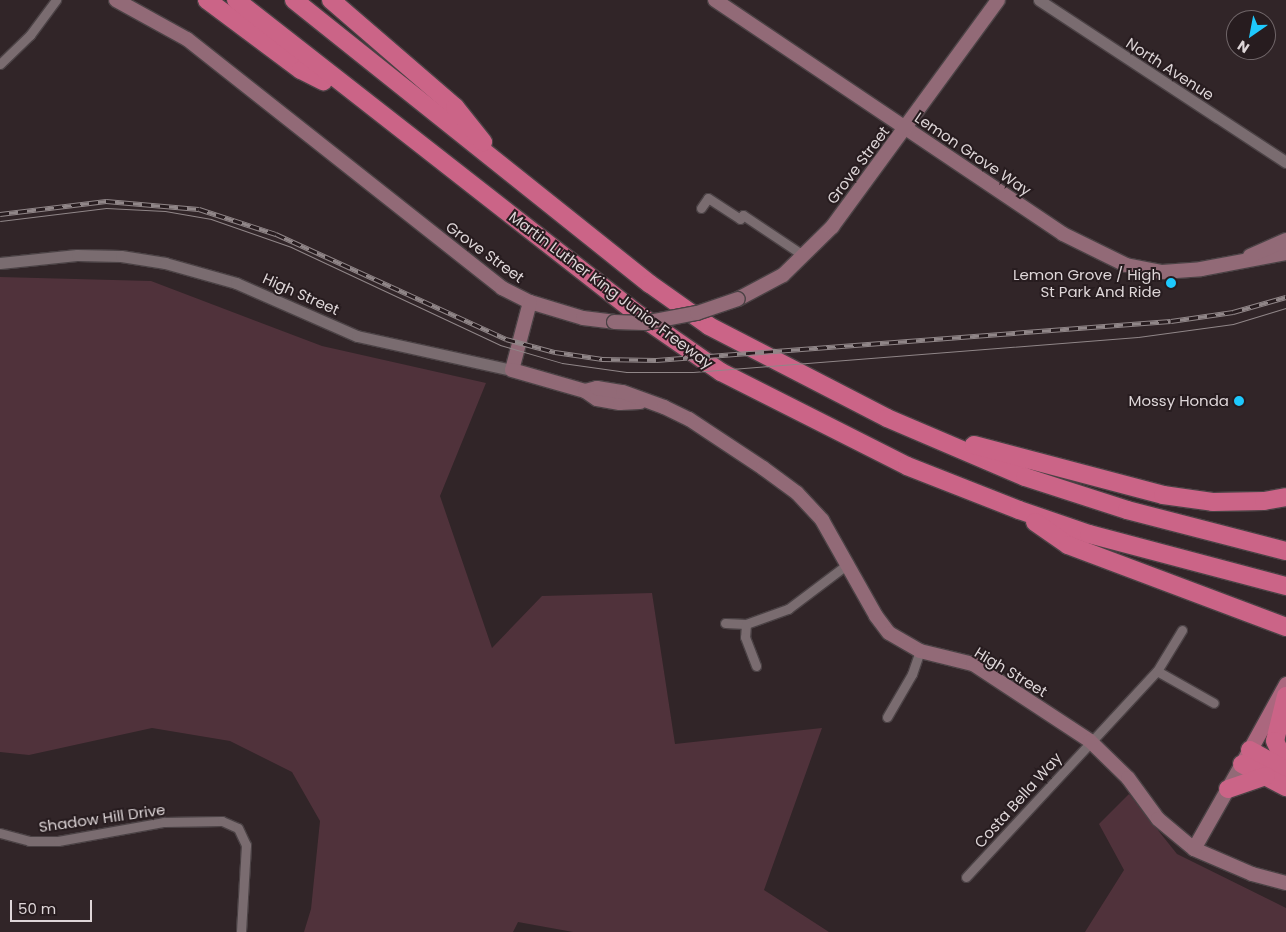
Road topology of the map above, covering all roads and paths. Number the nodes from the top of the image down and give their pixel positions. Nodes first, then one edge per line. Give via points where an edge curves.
1 (56, 0) edge
2 (116, 0) edge
3 (207, 0) edge
4 (236, 0) edge
5 (294, 0) edge
6 (331, 0) edge
7 (715, 0) edge
8 (998, 0) edge
9 (1039, 0) edge
10 (0, 64) edge
11 (356, 96) junction
12 (906, 127) junction
13 (1286, 162) edge
14 (507, 171) junction
15 (701, 208) dead end
16 (1286, 240) edge
17 (1286, 253) edge
18 (803, 255) junction
19 (1236, 262) junction
20 (0, 263) edge
21 (530, 302) junction
22 (512, 370) junction
23 (913, 429) junction
24 (1286, 497) edge
25 (1019, 510) junction
26 (1286, 551) edge
27 (849, 563) junction
28 (1286, 586) edge
29 (725, 623) dead end
30 (746, 624) junction
31 (1286, 627) edge
32 (1182, 630) dead end
33 (920, 652) junction
34 (756, 666) dead end
35 (1157, 672) junction
36 (1286, 684) edge
37 (1286, 696) edge
38 (1214, 703) dead end
39 (887, 717) dead end
40 (1090, 741) junction
41 (1246, 757) junction
42 (1286, 765) edge
43 (1286, 770) edge
44 (1266, 776) junction
45 (1286, 787) edge
46 (1228, 789) junction
47 (0, 833) edge
48 (1194, 849) junction
49 (966, 878) dead end
50 (1286, 883) edge
51 (242, 932) edge

1 - 10 street via 30,35
2 - 21 main road, Grove Street via 187,39 468,262 502,288
3 - 11 highway via 301,70
4 - 11 highway, Martin Luther King Junior Freeway
5 - 14 highway, Martin Luther King Junior Freeway
6 - 14 highway via 454,107
7 - 12 main road, Lemon Grove Way
8 - 12 main road, Grove Street
9 - 13 street, North Avenue
11 - 25 highway, Martin Luther King Junior Freeway via 639,315 721,372 907,466
12 - 18 main road, Grove Street via 832,227
12 - 19 main road, Lemon Grove Way via 1063,234 1126,265 1162,272
14 - 23 highway, Martin Luther King Junior Freeway via 709,326 779,365
15 - 18 street via 708,198 740,219 743,215
16 - 19 main road
17 - 19 main road
18 - 21 main road, Grove Street, bridge via 783,275 738,299 697,313 644,323 583,318
20 - 22 street, High Street via 77,254 165,263 236,283 358,336
21 - 22 main road
22 - 27 main road, High Street via 585,391 597,388 623,392 689,419 796,493 822,520
23 - 24 highway via 1164,495 1213,502
23 - 26 highway, Martin Luther King Junior Freeway via 1025,477 1127,510
25 - 28 highway, Martin Luther King Junior Freeway via 1099,536
25 - 31 highway via 1068,545
27 - 30 street via 788,609
27 - 33 main road, High Street via 876,616 890,633
29 - 30 street
30 - 34 street via 745,637
32 - 35 street, Costa Bella Way
33 - 39 street via 912,674
33 - 40 main road, High Street via 974,664
35 - 38 street
35 - 40 street, Costa Bella Way
36 - 41 main road
37 - 42 highway via 1275,741
40 - 48 main road, High Street via 1128,778 1158,819
40 - 49 street, Costa Bella Way
41 - 43 highway
41 - 44 highway
41 - 46 main road
44 - 45 highway
44 - 46 highway
46 - 48 main road
47 - 51 street, Shadow Hill Drive via 30,841 58,841 164,822 222,821 238,828 246,845
48 - 50 main road, High Street via 1252,874

